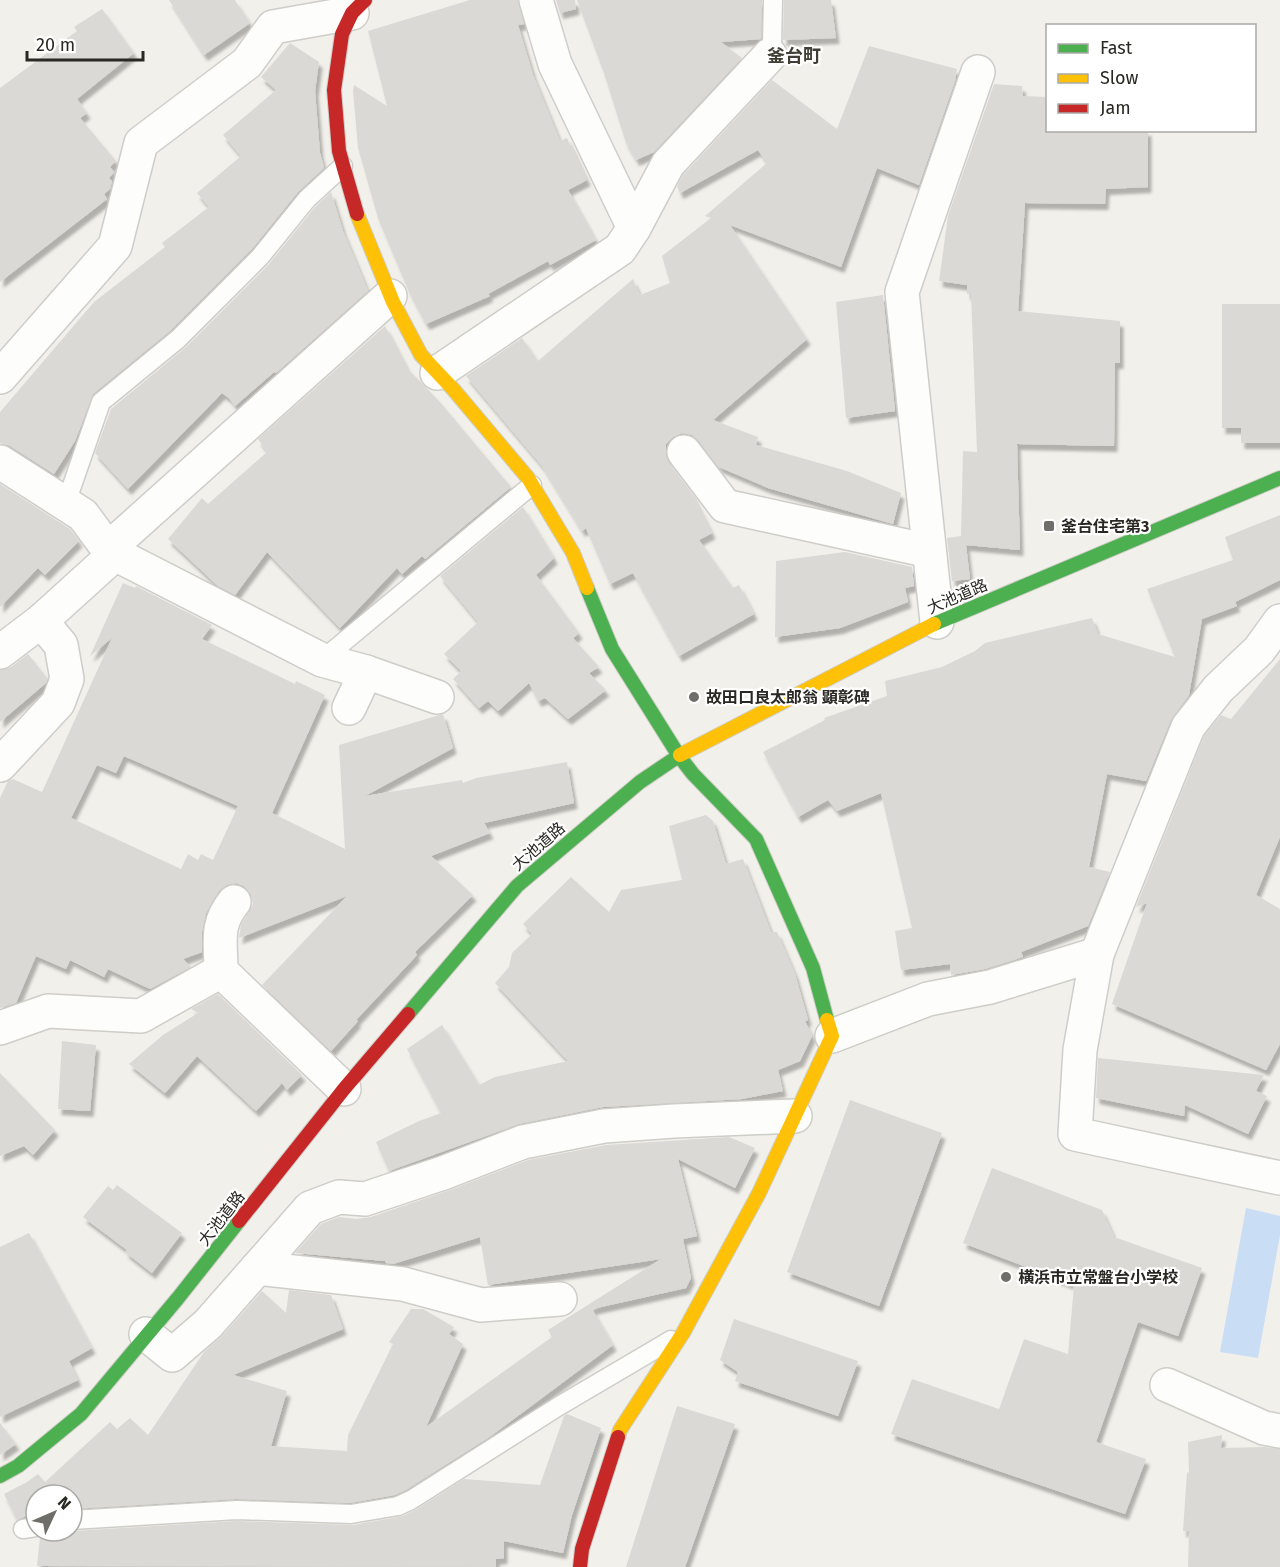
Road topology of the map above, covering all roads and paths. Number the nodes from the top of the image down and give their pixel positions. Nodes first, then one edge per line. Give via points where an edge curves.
1 (536, 0) edge
2 (773, 0) edge
3 (358, 7) edge
4 (770, 55) joint
5 (978, 72) dead end
6 (343, 166) junction
7 (634, 228) junction
8 (390, 296) junction
9 (438, 373) junction
10 (0, 377) edge
11 (684, 452) dead end
12 (0, 462) edge
13 (1280, 478) edge
14 (532, 485) junction
15 (66, 503) junction
16 (112, 551) junction
17 (929, 551) junction
18 (41, 621) junction
19 (1280, 621) edge
20 (937, 622) junction
21 (0, 652) edge
22 (322, 660) junction
23 (366, 672) junction
24 (436, 697) dead end
25 (349, 708) dead end
26 (679, 756) junction
27 (0, 765) edge
28 (234, 902) dead end
29 (1096, 954) junction
30 (221, 971) junction
31 (0, 1029) edge
32 (832, 1036) junction
33 (344, 1089) junction
34 (795, 1116) junction
35 (1280, 1178) edge
36 (257, 1268) junction
37 (560, 1299) dead end
38 (683, 1333) junction
39 (146, 1334) junction
40 (1167, 1385) dead end
41 (1280, 1431) edge
42 (0, 1476) edge
43 (84, 1519) edge
44 (580, 1567) edge

1 - 7 street via 555,64
2 - 4 lane
3 - 6 street via 342,34 334,90
3 - 10 street via 273,27 247,63 141,143 115,246
4 - 7 street via 668,165
5 - 17 street via 902,292
6 - 8 street via 360,224
6 - 15 lane via 307,199 260,257 178,339 101,402
7 - 9 street via 620,249
8 - 9 street via 421,355
8 - 16 street
9 - 14 street
11 - 17 street via 726,506
12 - 15 street
13 - 20 street, 大池道路
14 - 22 lane
14 - 26 street via 573,553 612,649
15 - 16 street via 83,514
16 - 18 street
16 - 22 street
17 - 20 street
18 - 21 street
18 - 27 street via 61,645 67,680 58,704
19 - 29 street via 1259,650 1218,689 1188,727
20 - 26 street, 大池道路
22 - 23 street
23 - 24 street
23 - 25 street
26 - 32 street via 756,839 813,968
26 - 33 street, 大池道路 via 623,796 517,886
28 - 30 street via 224,915 220,932
29 - 32 street via 990,987 927,999
29 - 35 street via 1080,1050 1075,1134
30 - 31 street via 141,1016 48,1011
30 - 33 street
32 - 34 street
33 - 39 street, 大池道路
34 - 36 street via 604,1126 523,1142 365,1199 339,1197 310,1208
34 - 38 street via 759,1193
36 - 37 street via 403,1284 481,1305
36 - 39 street via 208,1324 172,1354
38 - 43 lane via 398,1506 351,1514 237,1510
38 - 44 street via 620,1430 582,1549
39 - 42 street, 大池道路 via 81,1414
40 - 41 street via 1264,1428

